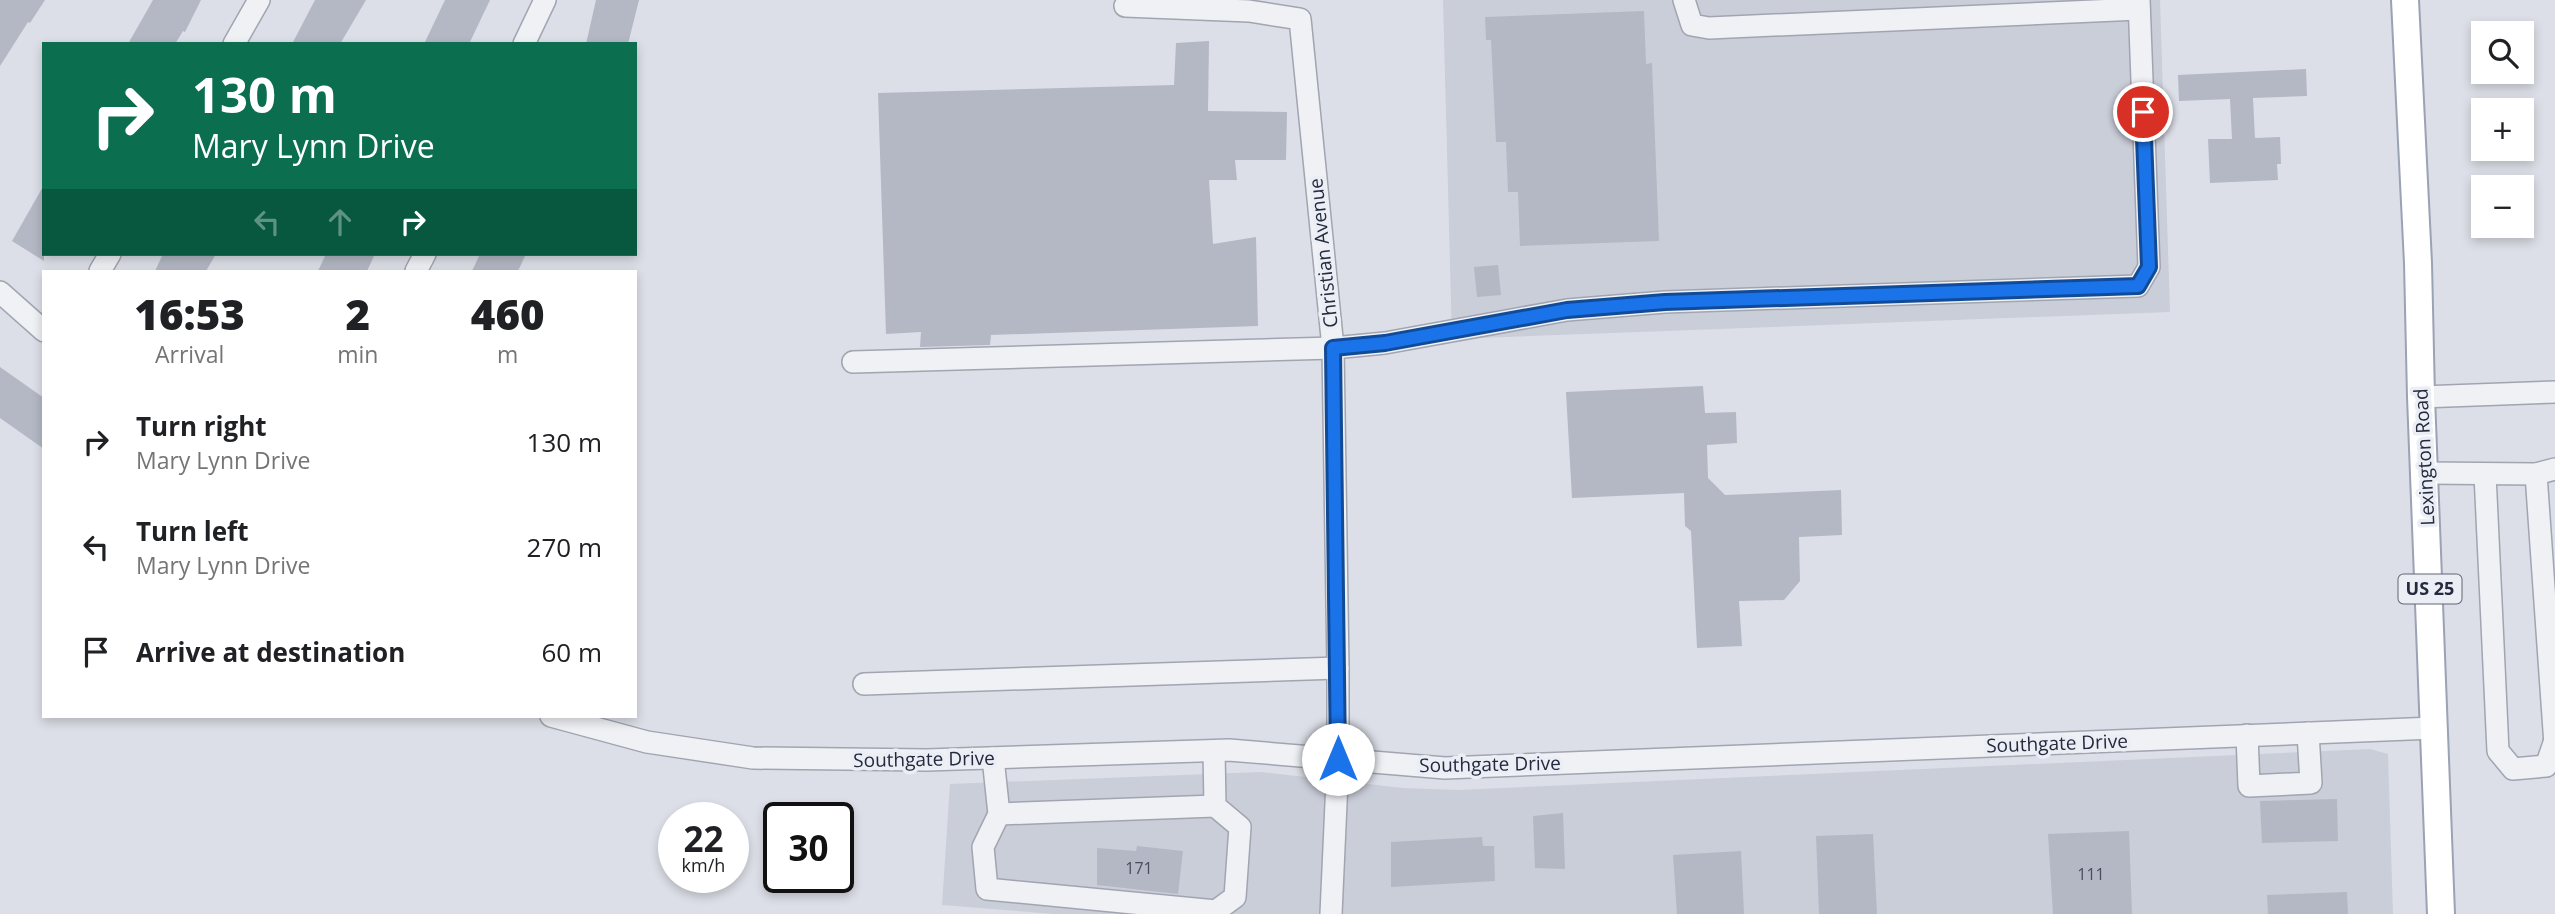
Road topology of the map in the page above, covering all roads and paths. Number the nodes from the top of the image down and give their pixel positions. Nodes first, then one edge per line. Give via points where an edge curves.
1 (259, 0) edge
2 (545, 0) edge
3 (1684, 0) edge
4 (2405, 0) edge
5 (2139, 4) edge
6 (1125, 6) dead end
7 (235, 42) edge
8 (525, 42) edge
9 (0, 292) edge
10 (42, 329) edge
11 (1333, 348) junction
12 (853, 362) dead end
13 (2555, 392) edge
14 (2421, 397) junction
15 (2545, 471) edge
16 (2426, 473) junction
17 (2485, 474) junction
18 (1338, 668) junction
19 (864, 684) dead end
20 (558, 718) edge
21 (2434, 727) junction
22 (2308, 733) junction
23 (2247, 735) junction
24 (2554, 744) edge
25 (1214, 751) junction
26 (993, 758) junction
27 (1338, 759) junction
28 (1215, 806) junction
29 (999, 814) junction
30 (1331, 914) edge
31 (2441, 914) edge

1 - 7 street
2 - 8 street
3 - 5 street via 1692,25 1709,28
4 - 14 main road, Lexington Road / US 25
5 - 11 street via 2149,267 2138,286 1665,302 1567,310
6 - 11 street, Christian Avenue via 1249,11 1300,19
9 - 10 street
11 - 12 street
11 - 18 street, Christian Avenue
13 - 14 street
14 - 16 main road, Lexington Road / US 25
15 - 17 street
15 - 24 street via 2545,588
16 - 17 street
16 - 21 main road, Lexington Road / US 25
17 - 24 street via 2498,751 2513,769 2546,765
18 - 19 street
18 - 27 street, Christian Avenue
20 - 26 street, Southgate Drive via 647,742 753,758
21 - 22 street, Southgate Drive
21 - 31 main road, Lexington Road / US 25
22 - 23 street, Southgate Drive
22 - 23 street via 2311,783 2249,786
23 - 27 street, Southgate Drive via 1446,768
25 - 26 street, Southgate Drive
25 - 27 street, Southgate Drive
25 - 28 street
26 - 29 street
27 - 30 street, Christian Avenue
28 - 29 street
28 - 29 street via 1240,827 1235,897 1216,911 987,889 983,847

